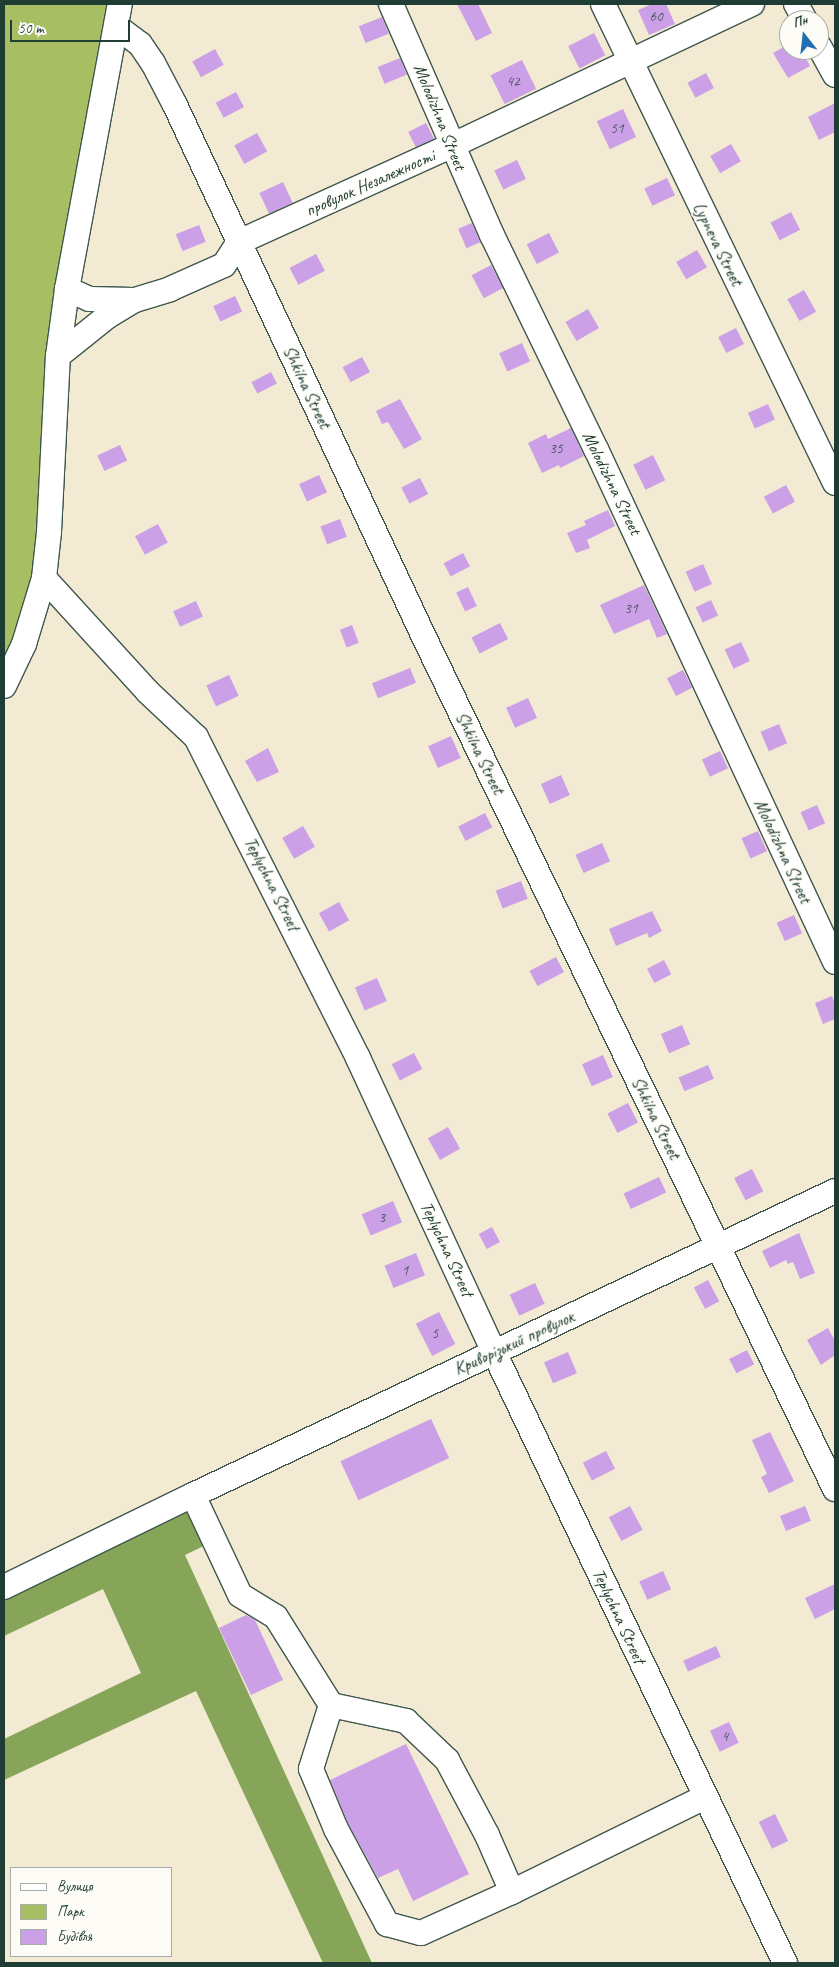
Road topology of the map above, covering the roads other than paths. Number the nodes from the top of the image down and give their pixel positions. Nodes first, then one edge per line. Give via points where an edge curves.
1 (391, 4) edge
2 (603, 4) edge
3 (752, 4) edge
4 (118, 15) edge
5 (827, 60) edge
6 (630, 61) junction
7 (835, 75) edge
8 (451, 146) junction
9 (239, 242) junction
10 (67, 289) junction
11 (135, 300) junction
12 (58, 356) junction
13 (835, 483) edge
14 (44, 578) junction
15 (4, 686) edge
16 (835, 962) edge
17 (835, 1191) edge
18 (718, 1246) junction
19 (494, 1352) junction
20 (835, 1489) edge
21 (192, 1495) junction
22 (4, 1587) edge
23 (331, 1705) junction
24 (705, 1797) junction
25 (512, 1892) junction
26 (785, 1963) edge

1 - 8 street, Molodizhna Street
2 - 6 street, Lypneva Street
3 - 6 street, провулок Незалежності
4 - 9 street, Shkilna Street via 153,63
4 - 10 street
5 - 7 street
6 - 8 street, провулок Незалежності
6 - 13 street, Lypneva Street
8 - 9 street, провулок Незалежності
8 - 16 street, Molodizhna Street
9 - 11 street via 224,265 170,289
9 - 18 street, Shkilna Street via 424,637
10 - 11 street via 89,299
10 - 12 street
11 - 12 street via 108,316
12 - 14 street
14 - 15 street via 24,644
14 - 19 street, Teplychna Street via 148,692 196,737 358,1058
17 - 18 street, Криворізький провулок
18 - 19 street, Криворізький провулок
18 - 20 street, Shkilna Street
19 - 21 street, Криворізький провулок
19 - 24 street, Teplychna Street
21 - 22 street, Криворізький провулок
21 - 23 street via 240,1595 276,1617
23 - 25 street via 406,1721 447,1760 487,1835
23 - 25 street via 311,1769 336,1829 387,1924 421,1933
24 - 25 street
24 - 26 street, Teplychna Street

